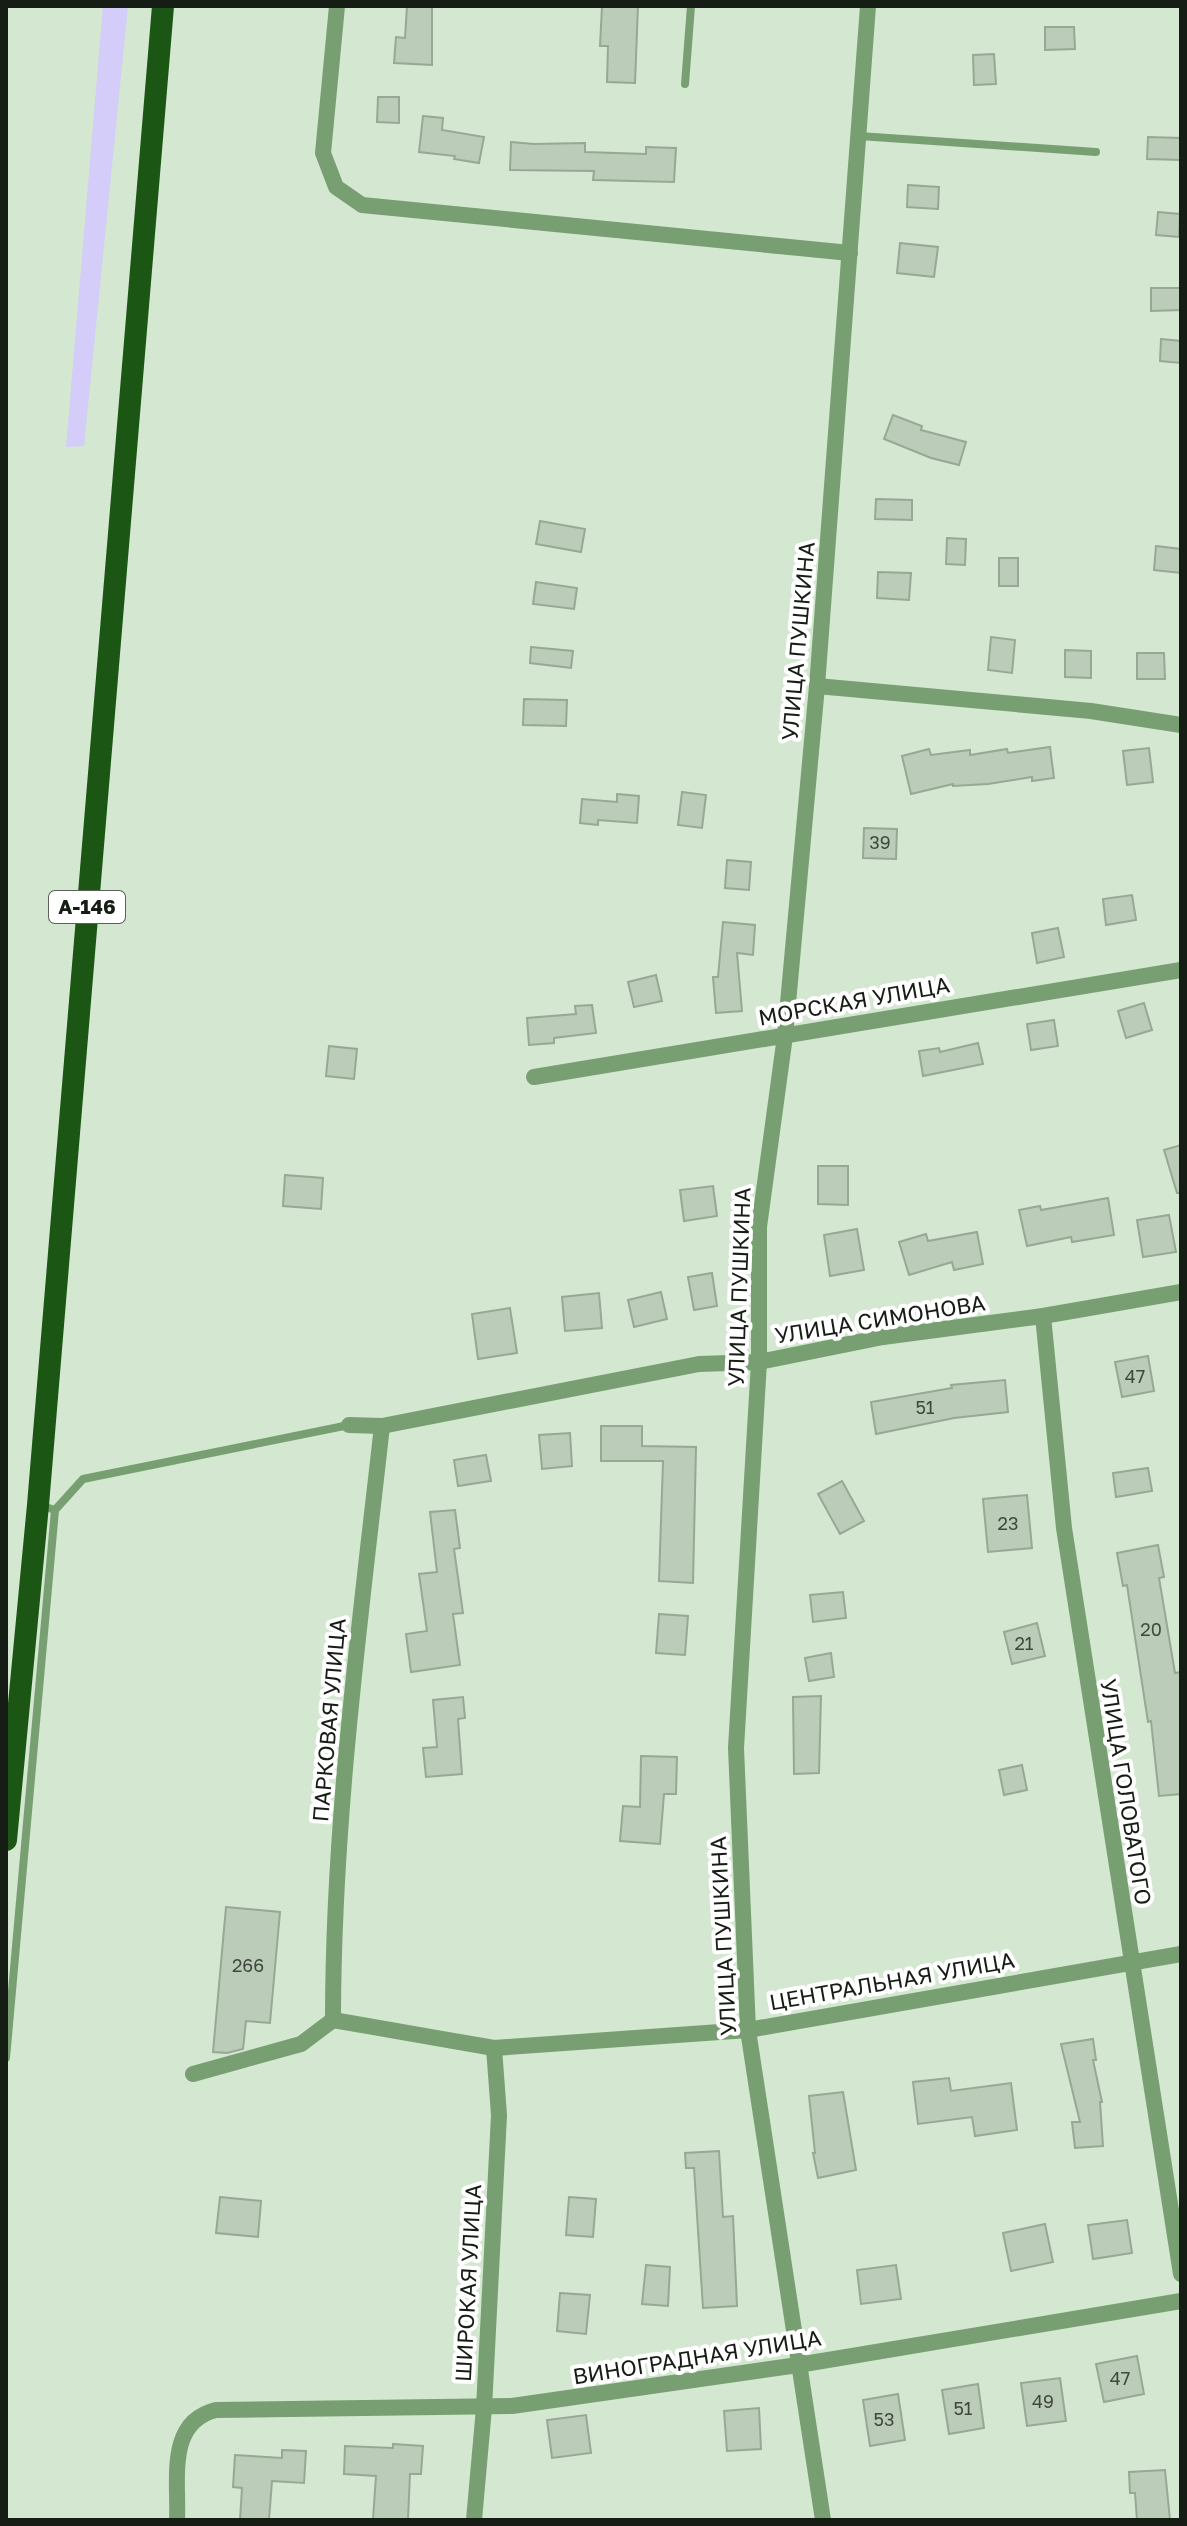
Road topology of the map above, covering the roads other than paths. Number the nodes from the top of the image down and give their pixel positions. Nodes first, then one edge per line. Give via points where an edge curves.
1 (163, 6) edge
2 (337, 6) edge
3 (691, 6) edge
4 (868, 6) edge
5 (685, 84) dead end
6 (858, 136) junction
7 (1096, 152) dead end
8 (850, 253) junction
9 (817, 686) junction
10 (1181, 725) edge
11 (1181, 970) edge
12 (785, 1036) junction
13 (534, 1077) dead end
14 (1181, 1292) edge
15 (1043, 1316) junction
16 (759, 1362) junction
17 (349, 1425) joint
18 (382, 1426) junction
19 (47, 1508) junction
20 (6, 1840) edge
21 (1181, 1954) edge
22 (1130, 1962) junction
23 (333, 2020) junction
24 (748, 2030) junction
25 (494, 2048) junction
26 (6, 2058) edge
27 (193, 2074) dead end
28 (1181, 2274) edge
29 (1181, 2301) edge
30 (798, 2365) junction
31 (484, 2408) junction
32 (177, 2520) edge
33 (474, 2520) edge
34 (823, 2520) edge

1 - 19 highway, А-146
2 - 8 street via 323,153 336,187 362,205
3 - 5 lane
4 - 6 street, УЛИЦА ПУШКИНА
6 - 7 lane
6 - 8 street, УЛИЦА ПУШКИНА
8 - 9 street, УЛИЦА ПУШКИНА
9 - 10 street via 1091,711
9 - 12 street, УЛИЦА ПУШКИНА
11 - 12 street, МОРСКАЯ УЛИЦА
12 - 13 street, МОРСКАЯ УЛИЦА
12 - 16 street, УЛИЦА ПУШКИНА via 759,1227
14 - 15 street, УЛИЦА СИМОНОВА
15 - 16 street, УЛИЦА СИМОНОВА via 883,1337
15 - 22 street, УЛИЦА ГОЛОВАТОГО via 1064,1528
16 - 18 street, УЛИЦА СИМОНОВА via 699,1364
16 - 24 street, УЛИЦА ПУШКИНА via 736,1748
17 - 18 street, УЛИЦА СИМОНОВА
17 - 19 lane via 83,1479
18 - 23 street, ПАРКОВАЯ УЛИЦА via 346,1742 333,1934
19 - 20 highway, А-146
19 - 26 lane
21 - 22 street, ЦЕНТРАЛЬНАЯ УЛИЦА
22 - 24 street, ЦЕНТРАЛЬНАЯ УЛИЦА
22 - 28 street, УЛИЦА ГОЛОВАТОГО
23 - 25 street, ЦЕНТРАЛЬНАЯ УЛИЦА
23 - 27 street via 301,2044
24 - 25 street, ЦЕНТРАЛЬНАЯ УЛИЦА
24 - 30 street, УЛИЦА ПУШКИНА
25 - 31 street, ШИРОКАЯ УЛИЦА via 499,2115
29 - 30 street, ВИНОГРАДНАЯ УЛИЦА
30 - 31 street, ВИНОГРАДНАЯ УЛИЦА
30 - 34 street, УЛИЦА ПУШКИНА
31 - 32 street, ВИНОГРАДНАЯ УЛИЦА via 216,2410 194,2420 181,2438
31 - 33 street, ШИРОКАЯ УЛИЦА

